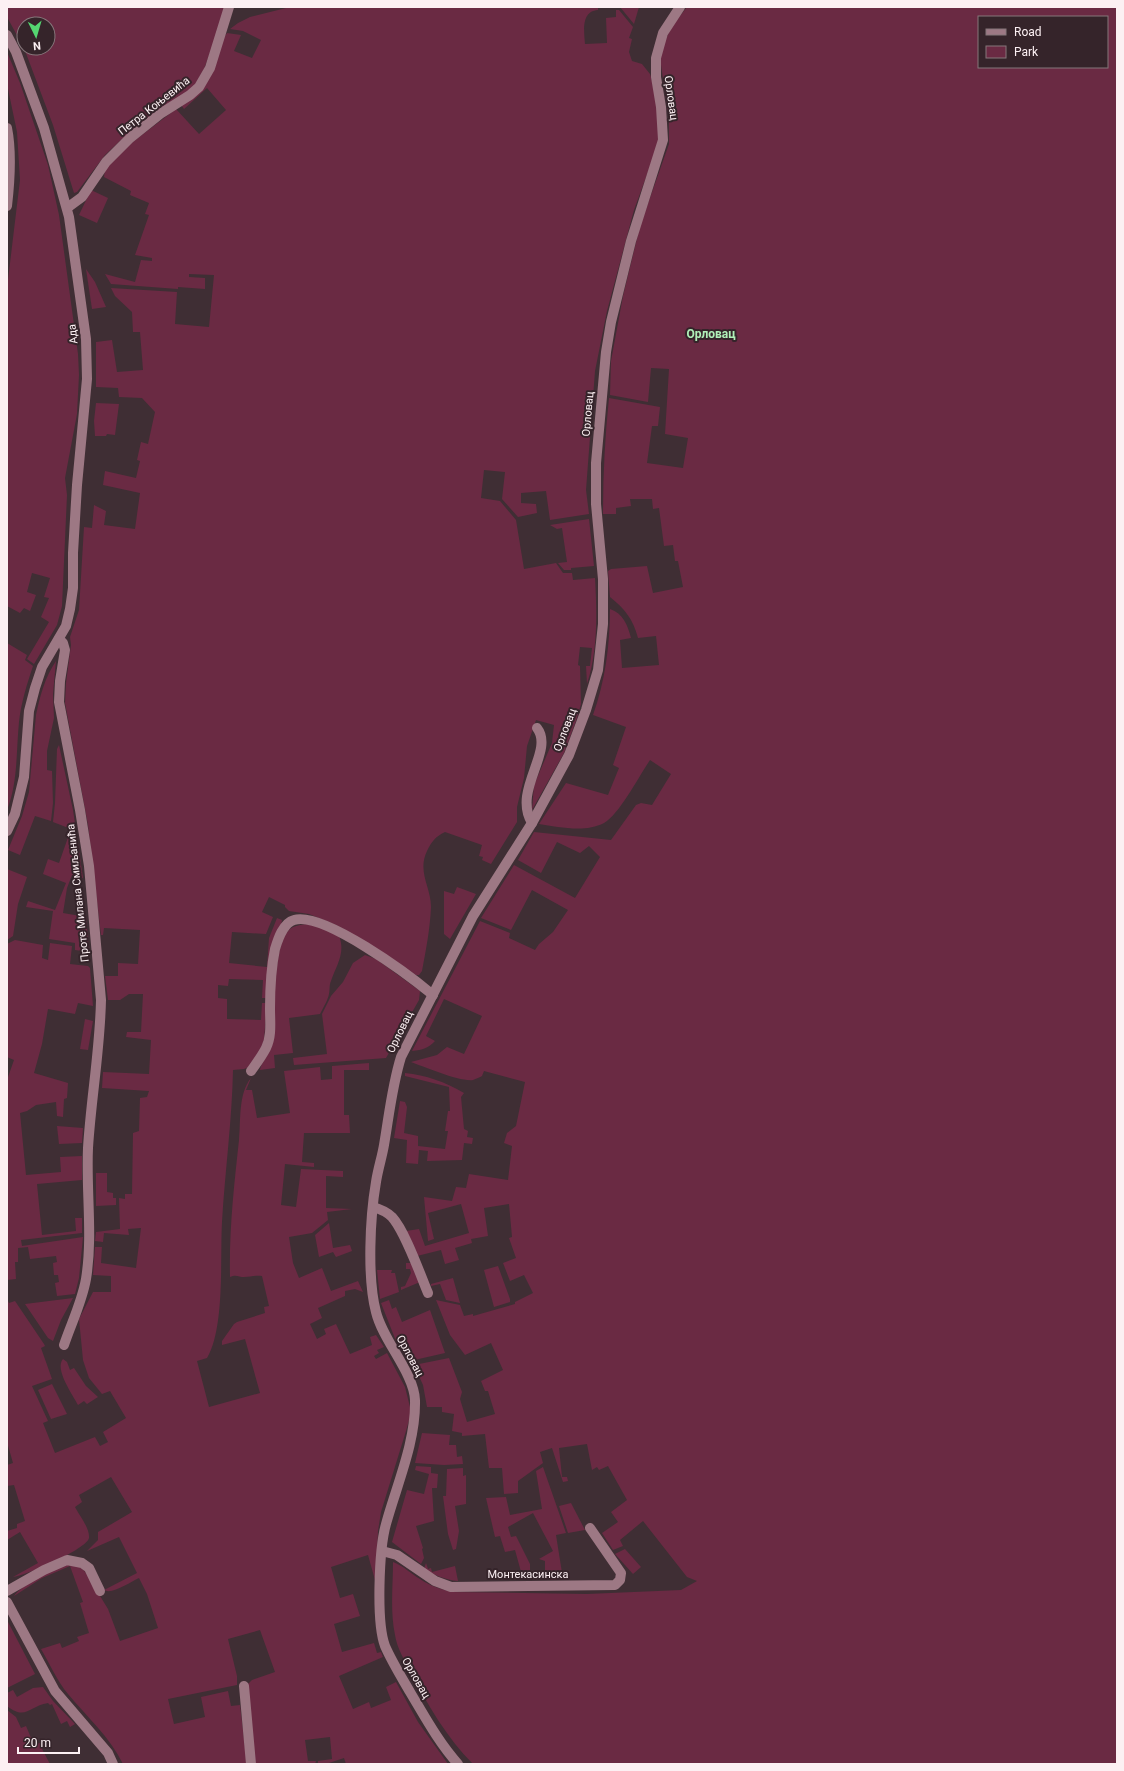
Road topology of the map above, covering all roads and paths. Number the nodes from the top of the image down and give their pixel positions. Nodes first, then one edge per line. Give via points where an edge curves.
1 (229, 7) edge
2 (680, 7) edge
3 (7, 35) edge
4 (7, 128) edge
5 (7, 206) edge
6 (67, 208) junction
7 (59, 639) junction
8 (537, 728) dead end
9 (532, 823) junction
10 (7, 831) edge
11 (433, 995) junction
12 (251, 1071) dead end
13 (373, 1207) junction
14 (428, 1293) dead end
15 (64, 1345) dead end
16 (590, 1528) dead end
17 (382, 1550) junction
18 (7, 1591) edge
19 (100, 1591) dead end
20 (7, 1602) edge
21 (244, 1686) dead end
22 (113, 1764) edge
23 (251, 1764) edge
24 (458, 1764) edge

1 - 6 street, Петра Коњевића via 210,68 199,87 130,138 106,162 82,196
2 - 9 street, Орловац via 663,32 656,58 663,140 631,241 606,352 596,463 596,504 603,579 603,624 598,670 569,754
3 - 6 street, Ада via 16,52 44,128
4 - 5 street via 10,155
6 - 7 street, Ада via 86,332 87,380 75,523 73,588 66,626
7 - 10 street via 42,667 29,710 24,777 15,814
7 - 15 street, Проте Милана Смиљанића via 64,643 65,650 59,702 89,866 101,1000 88,1150 89,1219 86,1280
8 - 9 street, Орловац via 542,739 541,747 528,785 526,804
9 - 11 street, Орловац via 473,916
11 - 12 street via 414,979 340,932 305,918 293,920 285,926 279,937 272,969 270,1035 266,1048
11 - 13 street, Орловац via 398,1065
13 - 14 street via 386,1213 396,1222
13 - 17 street, Орловац via 371,1270 376,1314 389,1345 406,1372 415,1398 409,1444 385,1527
16 - 17 street, Монтекасинска via 621,1573 620,1580 615,1584 451,1587 435,1582 398,1555
17 - 24 street, Орловац via 380,1622 385,1645 422,1712
18 - 19 street via 68,1560 82,1563 88,1568
20 - 22 street via 55,1691 108,1753
21 - 23 street

